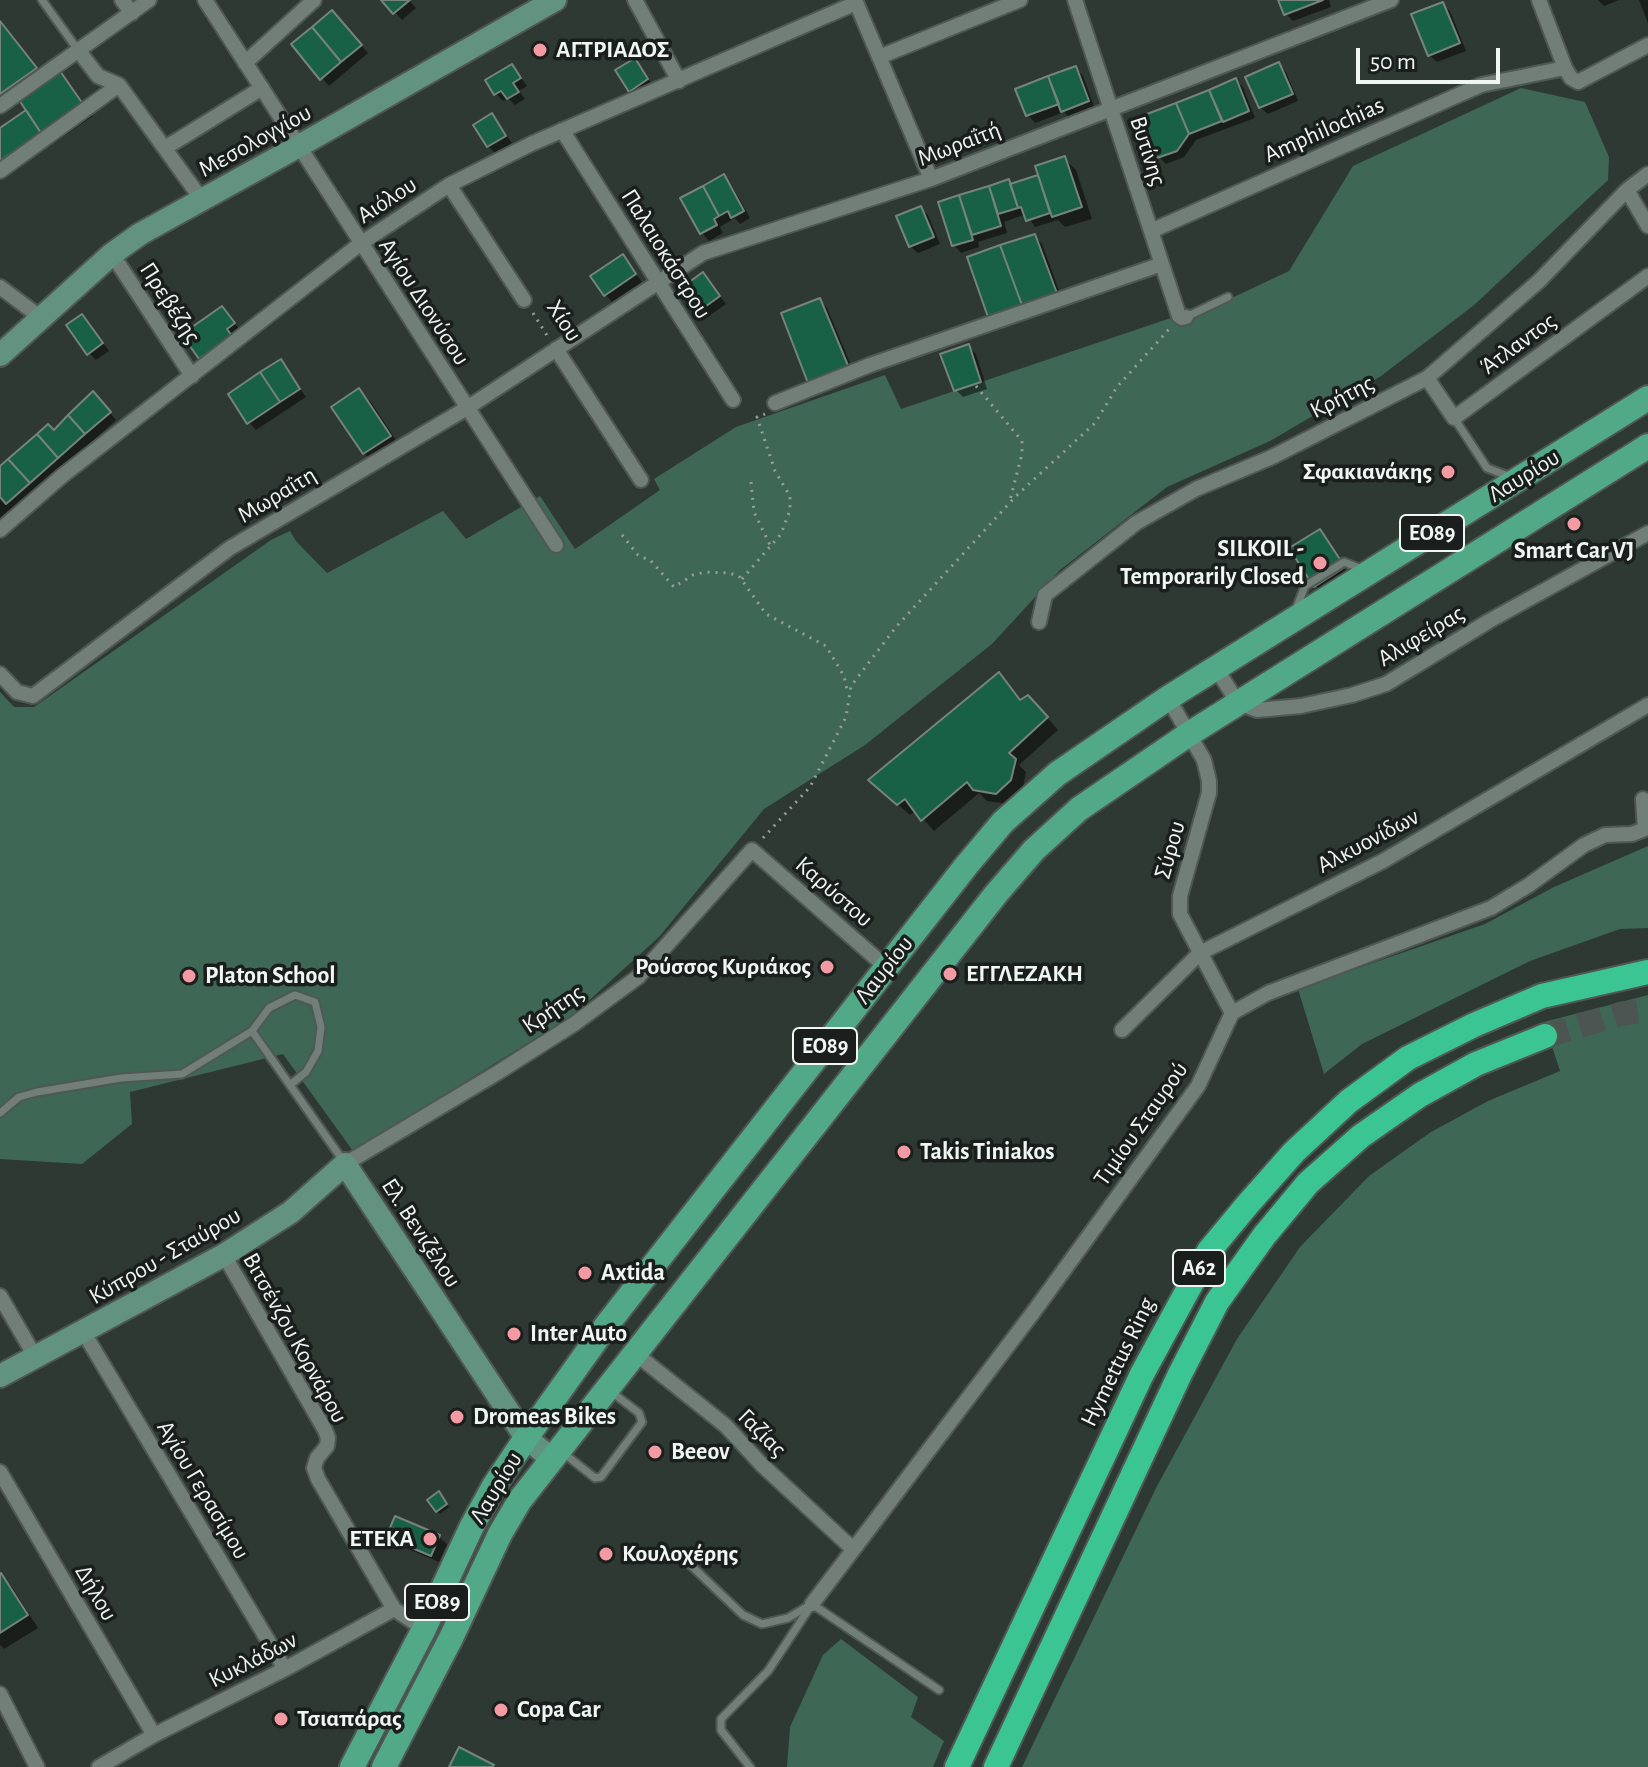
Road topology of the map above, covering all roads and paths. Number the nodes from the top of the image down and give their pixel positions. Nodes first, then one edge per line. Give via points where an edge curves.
1 (42, 0) edge
2 (122, 0) edge
3 (149, 0) edge
4 (205, 0) edge
5 (314, 0) edge
6 (555, 0) edge
7 (635, 0) edge
8 (1020, 0) edge
9 (1075, 0) edge
10 (1539, 0) edge
11 (1387, 1) edge
12 (855, 2) edge
13 (132, 13) junction
14 (1648, 45) edge
15 (78, 50) junction
16 (879, 57) junction
17 (245, 63) junction
18 (1565, 68) junction
19 (679, 81) junction
20 (119, 85) junction
21 (262, 88) junction
22 (0, 106) edge
23 (1111, 108) junction
24 (562, 130) junction
25 (299, 146) junction
26 (165, 148) junction
27 (0, 171) edge
28 (1648, 174) edge
29 (931, 179) junction
30 (449, 185) junction
31 (1627, 190) junction
32 (202, 200) junction
33 (1648, 226) edge
34 (1151, 231) junction
35 (360, 244) junction
36 (112, 254) junction
37 (1162, 264) junction
38 (1648, 276) edge
39 (657, 282) junction
40 (0, 287) edge
41 (1228, 297) dead end
42 (524, 300) joint
43 (1183, 316) junction
44 (40, 317) junction
45 (556, 349) junction
46 (0, 355) edge
47 (192, 376) junction
48 (1427, 378) junction
49 (976, 386) dead end
50 (1648, 398) edge
51 (733, 400) dead end
52 (775, 403) joint
53 (467, 408) junction
54 (1454, 418) junction
55 (1648, 446) edge
56 (641, 480) dead end
57 (1517, 480) junction
58 (751, 482) dead end
59 (1009, 503) junction
60 (0, 530) edge
61 (1648, 533) edge
62 (622, 535) dead end
63 (556, 545) dead end
64 (770, 545) junction
65 (742, 579) junction
66 (1039, 622) dead end
67 (1216, 668) junction
68 (0, 674) edge
69 (849, 697) junction
70 (1168, 698) junction
71 (1238, 703) junction
72 (1648, 705) edge
73 (1189, 734) junction
74 (1643, 799) dead end
75 (752, 850) junction
76 (1200, 953) junction
77 (886, 967) junction
78 (1648, 972) edge
79 (1232, 1013) junction
80 (1122, 1030) dead end
81 (252, 1031) junction
82 (1545, 1036) tunnel mouth
83 (290, 1085) junction
84 (0, 1113) edge
85 (345, 1164) junction
86 (224, 1255) junction
87 (0, 1296) edge
88 (84, 1333) junction
89 (636, 1354) junction
90 (36, 1358) junction
91 (0, 1376) edge
92 (607, 1389) junction
93 (526, 1438) junction
94 (555, 1453) junction
95 (0, 1472) edge
96 (853, 1549) junction
97 (680, 1555) dead end
98 (812, 1604) junction
99 (394, 1609) junction
100 (424, 1629) junction
101 (285, 1669) junction
102 (939, 1690) dead end
103 (0, 1694) edge
104 (154, 1735) junction
105 (37, 1767) edge
106 (99, 1767) edge
107 (352, 1767) edge
108 (384, 1767) edge
109 (750, 1767) edge
110 (957, 1767) edge
111 (996, 1767) edge

1 - 15 lane
2 - 13 street
3 - 13 street
4 - 17 street, Αγίου Διονύσου
5 - 17 street
6 - 25 street, Μεσολογγίου
7 - 19 street
8 - 16 street
9 - 23 street, Βυτίνης
10 - 18 street
11 - 23 street, Μωραΐτή
12 - 16 street
12 - 19 street, Αιόλου
13 - 15 street
14 - 18 street, Amphilochias via 1578,82
15 - 20 street via 98,76
15 - 22 street
16 - 29 street
17 - 21 street, Αγίου Διονύσου
18 - 34 street, Amphilochias via 1481,85
19 - 24 street, Αιόλου
20 - 26 street
20 - 27 street
21 - 25 street, Αγίου Διονύσου
21 - 26 street
23 - 29 street, Μωραΐτή
23 - 34 street, Βυτίνης
24 - 30 street, Αιόλου
24 - 39 street, Παλαιοκάστρου
25 - 32 street, Μεσολογγίου
25 - 35 street, Αγίου Διονύσου
26 - 32 street
28 - 31 street, Κρήτης
29 - 39 street, Μωραΐτή via 713,248
30 - 35 street, Αιόλου
30 - 42 street, Χίου
31 - 33 street
31 - 48 street, Κρήτης via 1539,281
32 - 36 street, Μεσολογγίου
34 - 37 street, Βυτίνης
35 - 47 street, Αιόλου
35 - 53 street, Αγίου Διονύσου
36 - 44 street, Μεσολογγίου
36 - 47 street, Πρεβέζης
37 - 43 street, Βυτίνης
37 - 52 street
38 - 54 street, Άτλαντος
39 - 45 street, Μωραΐτή
39 - 51 street, Παλαιοκάστρου
40 - 44 street
41 - 43 lane
42 - 45 path, Χίου
43 - 59 path via 1117,387 1095,423
44 - 46 street, Μεσολογγίου
45 - 53 street, Μωραΐτη
45 - 56 street, Χίου
47 - 60 street, Αιόλου
48 - 54 street
48 - 66 street, Κρήτης via 1136,523 1045,595
49 - 59 path via 1022,441
50 - 57 main road, Λαυρίου / ΕΟ89
52 - 64 path via 757,417 775,471 790,496 790,510 781,534
53 - 63 street, Αγίου Διονύσου
53 - 68 street, Μωραΐτη via 230,548 33,696 17,692
54 - 57 lane via 1487,468
55 - 71 main road, Λαυρίου / ΕΟ89
57 - 67 main road, Λαυρίου / ΕΟ89
58 - 64 path via 751,503
59 - 69 path via 896,627 851,686
61 - 71 street, Αλιφείρας via 1386,684 1301,706 1257,710
62 - 65 path via 674,587 705,572
64 - 65 path
65 - 69 path via 766,614 826,646 844,676
67 - 70 main road, Λαυρίου / ΕΟ89
67 - 71 street
69 - 75 path via 846,717 810,787
70 - 73 street, Σύρου
70 - 77 main road, Λαυρίου / ΕΟ89 via 1057,774 1014,812
71 - 73 main road, Λαυρίου / ΕΟ89
72 - 76 street, Αλκυονίδων via 1383,861
73 - 76 street, Σύρου via 1204,760 1209,793 1180,896 1180,914
73 - 89 main road, Λαυρίου / ΕΟ89 via 1079,809 1034,850
74 - 79 street via 1645,829 1605,835 1491,908 1268,993
75 - 77 street, Καρύστου
75 - 85 street, Κρήτης via 638,977 510,1065
76 - 79 street, Σύρου
76 - 80 street, Αλκυονίδων
77 - 93 main road, Λαυρίου / ΕΟ89 via 606,1326
78 - 110 highway, Hymettus Ring / Α62 via 1542,996 1408,1058 1349,1101 1248,1204 1209,1251 1149,1360
79 - 96 street, Τιμίου Σταυρού via 1198,1086
81 - 83 lane, Ελ. Βενιζέλου
81 - 83 lane via 269,1008 295,995 315,1002 321,1027 318,1051 306,1072
81 - 84 lane via 182,1074 37,1092 19,1097
82 - 111 highway, Α62 via 1476,1064 1361,1136 1308,1183 1264,1236 1217,1302 1180,1374
83 - 85 lane, Ελ. Βενιζέλου
85 - 86 street, Κύπρου - Σταύρου via 291,1212
85 - 93 street, Ελ. Βενιζέλου
86 - 88 street, Κύπρου - Σταύρου
86 - 99 street, Βιτσένζου Κορνάρου via 325,1430 327,1446 314,1468 318,1479
87 - 90 street
88 - 90 street, Κύπρου - Σταύρου
88 - 101 street, Αγίου Γερασίμου
89 - 92 main road, Λαυρίου / ΕΟ89
89 - 96 street, Γαζίας via 726,1426
90 - 91 street, Κύπρου - Σταύρου
92 - 94 main road, Λαυρίου / ΕΟ89
92 - 94 lane via 639,1413 642,1422 601,1477
93 - 94 street, Ελ. Βενιζέλου
93 - 100 main road, Λαυρίου / ΕΟ89 via 472,1526
94 - 108 main road, Λαυρίου / ΕΟ89 via 500,1534
95 - 104 street, Δήλου
96 - 98 street, Τιμίου Σταυρού
97 - 98 lane via 743,1615 762,1624 788,1618
98 - 102 lane
98 - 109 lane via 768,1671 721,1719 721,1730
99 - 100 street
99 - 101 street, Κυκλάδων
100 - 107 main road, Λαυρίου / ΕΟ89
101 - 104 street, Κυκλάδων
103 - 105 street
104 - 106 street, Κυκλάδων

